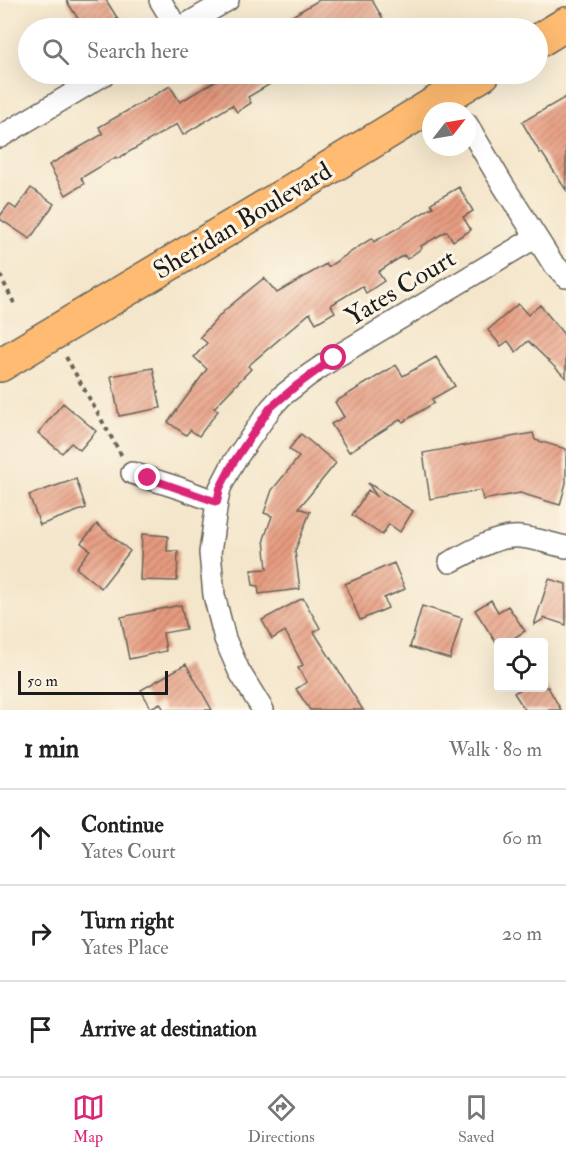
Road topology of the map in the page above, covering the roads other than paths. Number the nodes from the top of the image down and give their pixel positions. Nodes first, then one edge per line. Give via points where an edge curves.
1 (160, 0) edge
2 (228, 0) edge
3 (172, 18) edge
4 (196, 18) edge
5 (566, 24) edge
6 (548, 35) edge
7 (88, 84) edge
8 (473, 84) edge
9 (454, 102) edge
10 (422, 120) edge
11 (0, 137) edge
12 (476, 139) edge
13 (536, 237) junction
14 (566, 277) edge
15 (0, 365) edge
16 (132, 473) road end
17 (217, 502) junction
18 (566, 547) edge
19 (450, 562) dead end
20 (263, 710) edge

1 - 3 street
2 - 4 street
5 - 6 main road
7 - 11 street
8 - 9 main road, Sheridan Boulevard
10 - 15 main road, Sheridan Boulevard via 273,202
12 - 13 street
13 - 14 street
13 - 17 street, Yates Court via 334,358 282,396 233,463
16 - 17 street
17 - 20 street, Yates Court via 210,553 214,596 225,639
18 - 19 street via 513,537

